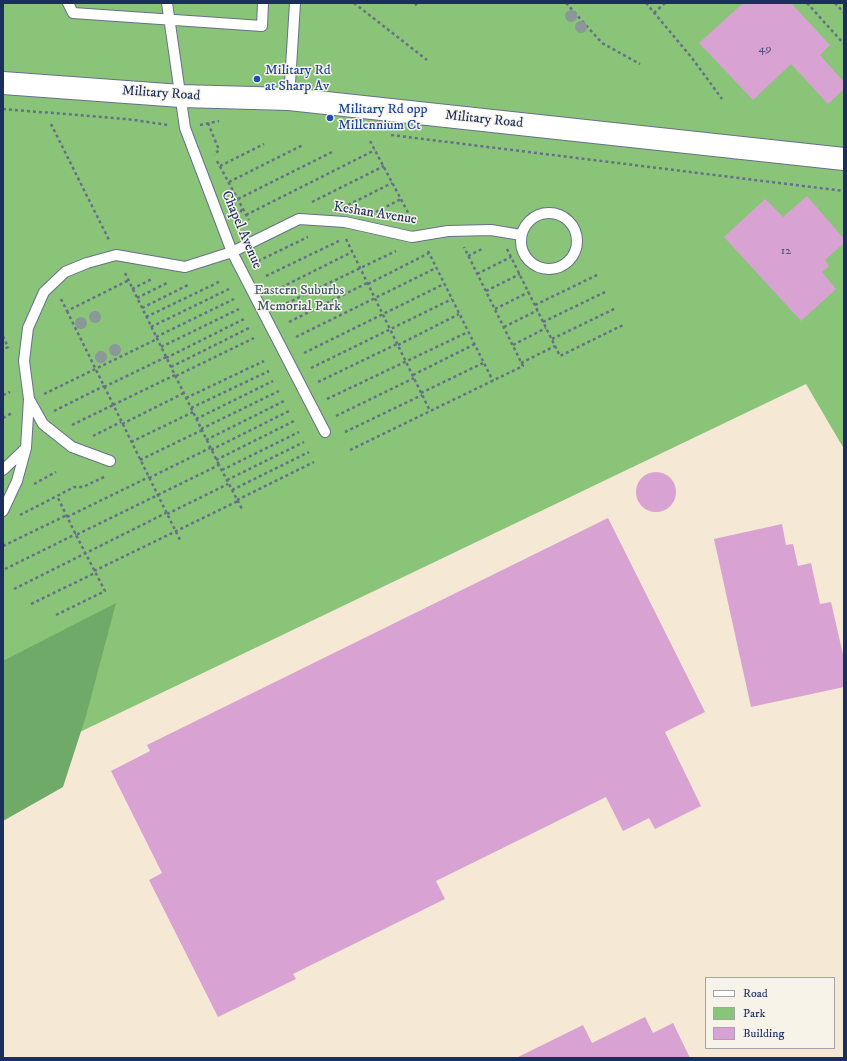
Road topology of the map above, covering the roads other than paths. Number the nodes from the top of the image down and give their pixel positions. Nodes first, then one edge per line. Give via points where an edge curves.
1 (68, 3) edge
2 (167, 3) edge
3 (263, 3) edge
4 (295, 3) edge
5 (168, 19) junction
6 (3, 83) edge
7 (181, 96) junction
8 (290, 99) junction
9 (844, 160) edge
10 (520, 235) junction
11 (232, 252) junction
12 (29, 399) junction
13 (325, 432) dead end
14 (26, 448) junction
15 (110, 461) dead end
16 (3, 470) edge
17 (3, 511) edge

1 - 5 lane via 73,13
2 - 5 lane, Chapel Avenue
3 - 5 lane via 262,26
4 - 8 lane
5 - 7 lane, Chapel Avenue
6 - 7 street, Military Road
7 - 8 street, Military Road
7 - 11 lane, Chapel Avenue via 185,128
8 - 9 street, Military Road
10 - 10 lane via 528,222 536,216 545,213 557,214 567,219 573,227 577,238 576,248 566,264 551,269 541,268 526,259 520,245
10 - 11 lane, Keshan Avenue via 490,230 448,231 412,237 345,222 299,219
11 - 12 lane, Keshan Avenue via 185,267 116,255 65,272 44,292 28,328 24,361
11 - 13 lane, Chapel Avenue
12 - 14 lane
12 - 15 lane via 43,424 72,447
14 - 16 lane
14 - 17 lane via 18,481

